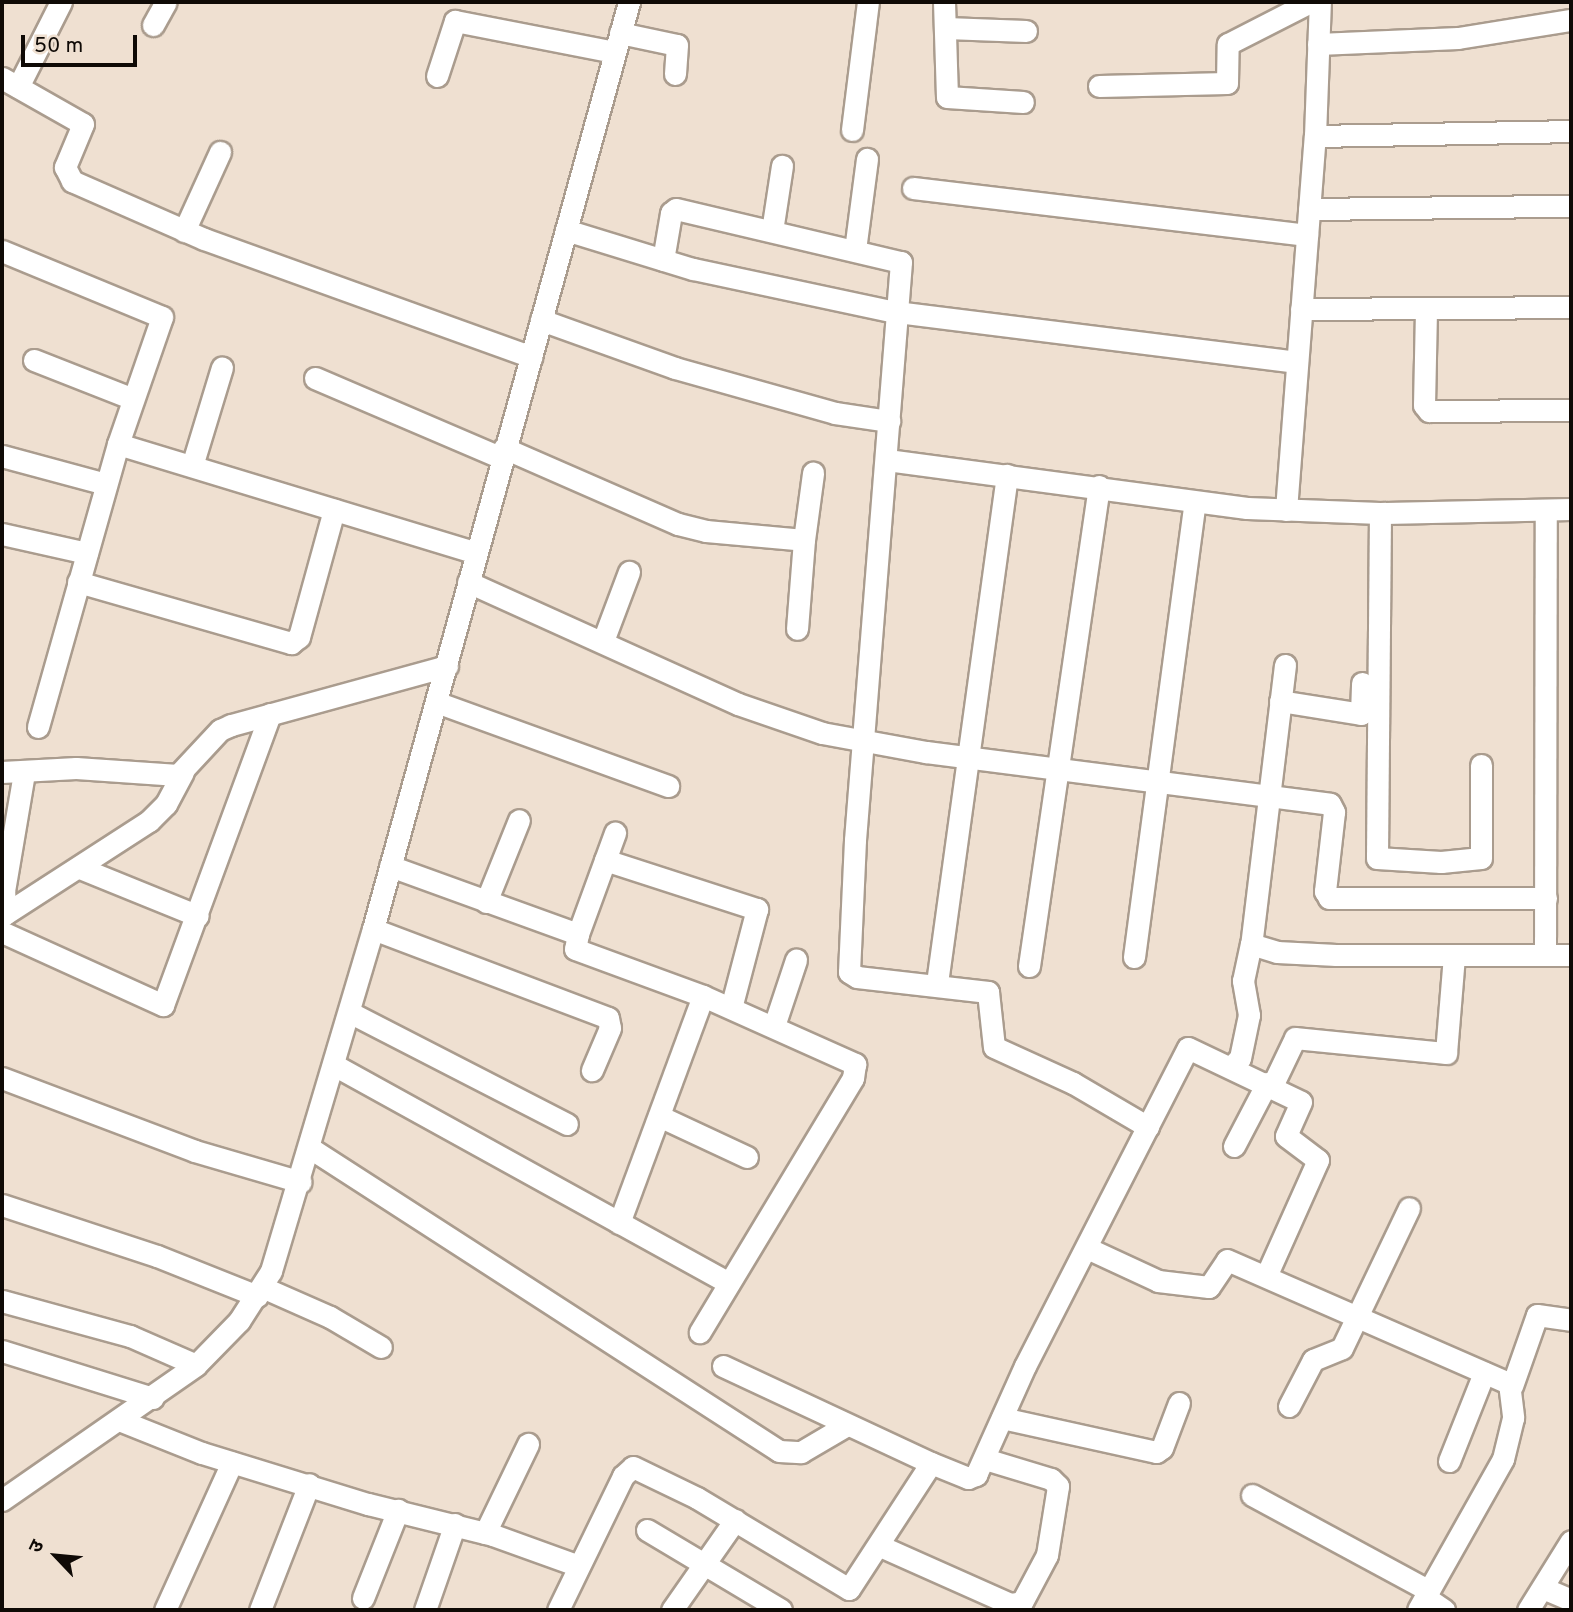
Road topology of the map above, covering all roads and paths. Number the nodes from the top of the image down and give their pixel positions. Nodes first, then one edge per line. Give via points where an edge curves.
1 (61, 2) edge
2 (166, 2) edge
3 (629, 2) edge
4 (868, 2) edge
5 (943, 2) edge
6 (1310, 2) edge
7 (1320, 2) edge
8 (1571, 20) edge
9 (153, 25) dead end
10 (946, 28) junction
11 (1026, 31) dead end
12 (625, 40) junction
13 (1318, 44) junction
14 (675, 74) dead end
15 (438, 76) dead end
16 (6, 82) edge
17 (1099, 86) dead end
18 (1023, 102) dead end
19 (852, 130) dead end
20 (1571, 131) edge
21 (1314, 136) junction
22 (220, 152) dead end
23 (866, 159) dead end
24 (782, 166) dead end
25 (913, 188) dead end
26 (1571, 206) edge
27 (1309, 209) junction
28 (184, 230) junction
29 (772, 231) junction
30 (573, 232) junction
31 (1307, 235) junction
32 (855, 250) junction
33 (2, 251) edge
34 (663, 260) junction
35 (1571, 307) edge
36 (1301, 309) junction
37 (1426, 310) junction
38 (896, 312) junction
39 (551, 324) junction
40 (531, 357) junction
41 (34, 360) dead end
42 (1297, 362) junction
43 (222, 367) dead end
44 (315, 377) dead end
45 (133, 399) junction
46 (1571, 410) edge
47 (889, 421) junction
48 (118, 444) junction
49 (510, 454) junction
50 (2, 456) edge
51 (887, 460) junction
52 (192, 466) junction
53 (813, 473) dead end
54 (1007, 475) junction
55 (106, 484) junction
56 (1099, 486) junction
57 (1195, 502) junction
58 (1571, 509) edge
59 (334, 510) junction
60 (1286, 510) junction
61 (1546, 510) junction
62 (1380, 513) junction
63 (2, 534) edge
64 (804, 540) junction
65 (474, 552) junction
66 (87, 553) junction
67 (629, 572) dead end
68 (78, 582) junction
69 (476, 586) junction
70 (797, 629) dead end
71 (603, 641) junction
72 (1285, 665) dead end
73 (447, 666) junction
74 (1362, 684) dead end
75 (1280, 701) junction
76 (445, 705) junction
77 (270, 714) junction
78 (38, 727) dead end
79 (864, 741) junction
80 (971, 757) junction
81 (1481, 765) dead end
82 (1058, 768) junction
83 (2, 772) edge
84 (24, 772) junction
85 (183, 772) junction
86 (1159, 782) junction
87 (668, 786) dead end
88 (1267, 798) junction
89 (519, 820) dead end
90 (615, 833) dead end
91 (605, 860) junction
92 (80, 868) junction
93 (397, 868) junction
94 (1545, 898) junction
95 (486, 902) junction
96 (198, 916) junction
97 (3, 920) edge
98 (381, 932) junction
99 (578, 934) junction
100 (1251, 944) junction
101 (1545, 955) junction
102 (1571, 955) edge
103 (1454, 956) junction
104 (1133, 957) dead end
105 (796, 960) dead end
106 (1029, 966) dead end
107 (936, 983) junction
108 (703, 996) junction
109 (732, 1008) junction
110 (354, 1015) junction
111 (774, 1026) junction
112 (1231, 1066) junction
113 (340, 1069) junction
114 (592, 1070) dead end
115 (2, 1078) edge
116 (1269, 1084) junction
117 (659, 1116) junction
118 (567, 1124) dead end
119 (1148, 1127) junction
120 (1234, 1146) dead end
121 (317, 1152) junction
122 (747, 1157) dead end
123 (301, 1182) junction
124 (2, 1205) edge
125 (1409, 1208) dead end
126 (619, 1223) junction
127 (1087, 1248) junction
128 (1267, 1274) junction
129 (729, 1283) junction
130 (267, 1292) junction
131 (2, 1301) edge
132 (1357, 1316) junction
133 (1571, 1320) edge
134 (700, 1332) dead end
135 (381, 1347) dead end
136 (2, 1351) edge
137 (196, 1365) junction
138 (723, 1366) dead end
139 (1484, 1373) junction
140 (1512, 1386) junction
141 (153, 1398) junction
142 (1179, 1402) dead end
143 (1289, 1406) dead end
144 (1002, 1418) junction
145 (127, 1424) junction
146 (847, 1425) junction
147 (528, 1444) dead end
148 (985, 1458) junction
149 (1450, 1461) dead end
150 (232, 1462) junction
151 (931, 1463) junction
152 (309, 1484) junction
153 (1252, 1495) dead end
154 (2, 1500) edge
155 (398, 1510) junction
156 (735, 1520) junction
157 (455, 1524) junction
158 (647, 1530) dead end
159 (485, 1533) junction
160 (1571, 1541) edge
161 (880, 1546) junction
162 (705, 1564) junction
163 (579, 1566) junction
164 (1543, 1588) junction
165 (363, 1598) dead end
166 (1424, 1599) edge
167 (1571, 1600) edge
168 (165, 1610) edge
169 (260, 1610) edge
170 (425, 1610) edge
171 (558, 1610) edge
172 (672, 1610) edge
173 (781, 1610) edge
174 (1444, 1610) edge
175 (1528, 1610) edge

1 - 16 street
2 - 9 street
3 - 12 street
4 - 19 street
5 - 10 street
6 - 17 street via 1228,44 1227,83
7 - 13 street
8 - 13 street via 1458,38
10 - 11 street
10 - 18 street via 947,97
12 - 14 street via 677,45
12 - 15 street via 455,21
12 - 30 street
13 - 21 street
16 - 28 street via 84,127 65,167 68,178
20 - 21 street
21 - 27 street
22 - 28 street
23 - 32 street
24 - 29 street
25 - 31 street
26 - 27 street
27 - 31 street
28 - 40 street
29 - 32 street
29 - 34 street via 674,209
30 - 34 street
30 - 39 street
31 - 36 street
32 - 38 street via 900,261
33 - 45 street via 162,317
34 - 38 street
35 - 37 street
36 - 37 street
36 - 42 street
37 - 46 street via 1424,405 1429,411
38 - 42 street
38 - 47 street
39 - 40 street
39 - 47 street via 762,393 835,413
40 - 49 street
41 - 45 street
42 - 60 street
43 - 52 street
44 - 49 street
45 - 48 street
47 - 51 street
48 - 52 street
48 - 55 street
49 - 64 street via 693,528
49 - 65 street
50 - 55 street
51 - 54 street
51 - 79 street
52 - 59 street
53 - 64 street
54 - 56 street
54 - 80 street
55 - 66 street
56 - 57 street
56 - 82 street
57 - 60 street
57 - 86 street
58 - 61 street
59 - 65 street
59 - 68 street via 299,637 291,643
60 - 62 street
61 - 62 street
61 - 94 street
62 - 81 street via 1377,858 1441,862 1481,858
63 - 66 street
64 - 70 street
65 - 69 street
66 - 68 street
67 - 71 street
68 - 78 street
69 - 71 street
69 - 73 street
71 - 79 street via 767,716
72 - 75 street
73 - 76 street
73 - 77 street
74 - 75 street via 1361,714
75 - 88 street
76 - 87 street
76 - 93 street
77 - 85 street via 220,730
77 - 96 street
79 - 80 street
79 - 107 street via 849,972 857,977
80 - 82 street
80 - 107 street
82 - 86 street
82 - 106 street
83 - 84 street
84 - 85 street via 76,768 166,776
84 - 97 street
85 - 92 street via 160,812
86 - 88 street
86 - 104 street
88 - 94 street via 1334,808 1325,891 1329,898
88 - 100 street
89 - 95 street
90 - 91 street
91 - 99 street
91 - 109 street via 757,909
92 - 96 street
92 - 97 street
93 - 95 street
93 - 98 street
94 - 101 street
95 - 99 street
96 - 97 street via 159,1006
98 - 110 street
98 - 114 street via 608,1018 610,1028
99 - 108 street via 575,949
100 - 103 street via 1296,954
100 - 112 street via 1243,981 1249,1015 1240,1058
101 - 102 street
101 - 103 street
103 - 116 street via 1446,1053 1296,1038
105 - 111 street
107 - 119 street via 988,992 994,1047 1073,1083
108 - 109 street
108 - 117 street
109 - 111 street
110 - 113 street
110 - 118 street
111 - 129 street via 850,1060 857,1068
112 - 116 street
112 - 119 street via 1188,1048
113 - 121 street
113 - 126 street
115 - 123 street via 195,1151
116 - 120 street
116 - 128 street via 1299,1099 1286,1136 1318,1160
117 - 122 street
117 - 126 street
119 - 127 street
121 - 123 street
121 - 146 street via 779,1451 801,1452
123 - 130 street
124 - 130 street
125 - 132 street
126 - 129 street
127 - 128 street via 1164,1283 1209,1287 1225,1260
127 - 144 street
128 - 132 street
129 - 134 street
130 - 135 street
130 - 137 street
131 - 137 street via 130,1336
132 - 139 street
132 - 143 street via 1340,1351 1313,1360
133 - 140 street via 1537,1315
136 - 141 street
137 - 141 street
138 - 146 street
139 - 140 street
139 - 149 street
140 - 166 street via 1512,1430 1503,1459
141 - 145 street
142 - 144 street via 1162,1448 1156,1452
144 - 148 street
145 - 150 street
145 - 154 street
146 - 151 street
147 - 159 street
148 - 151 street via 976,1475 968,1478
148 - 161 street via 1051,1479 1059,1486 1047,1555 1022,1602 1010,1604
150 - 152 street
150 - 168 street
151 - 161 street
152 - 155 street
152 - 169 street
153 - 166 street
155 - 157 street
155 - 165 street
156 - 161 street via 849,1589
156 - 162 street
156 - 163 street via 633,1467 623,1476
157 - 159 street
157 - 170 street
158 - 162 street
159 - 163 street
160 - 164 street
162 - 172 street
162 - 173 street
163 - 171 street
164 - 167 street
164 - 175 street
166 - 174 street

